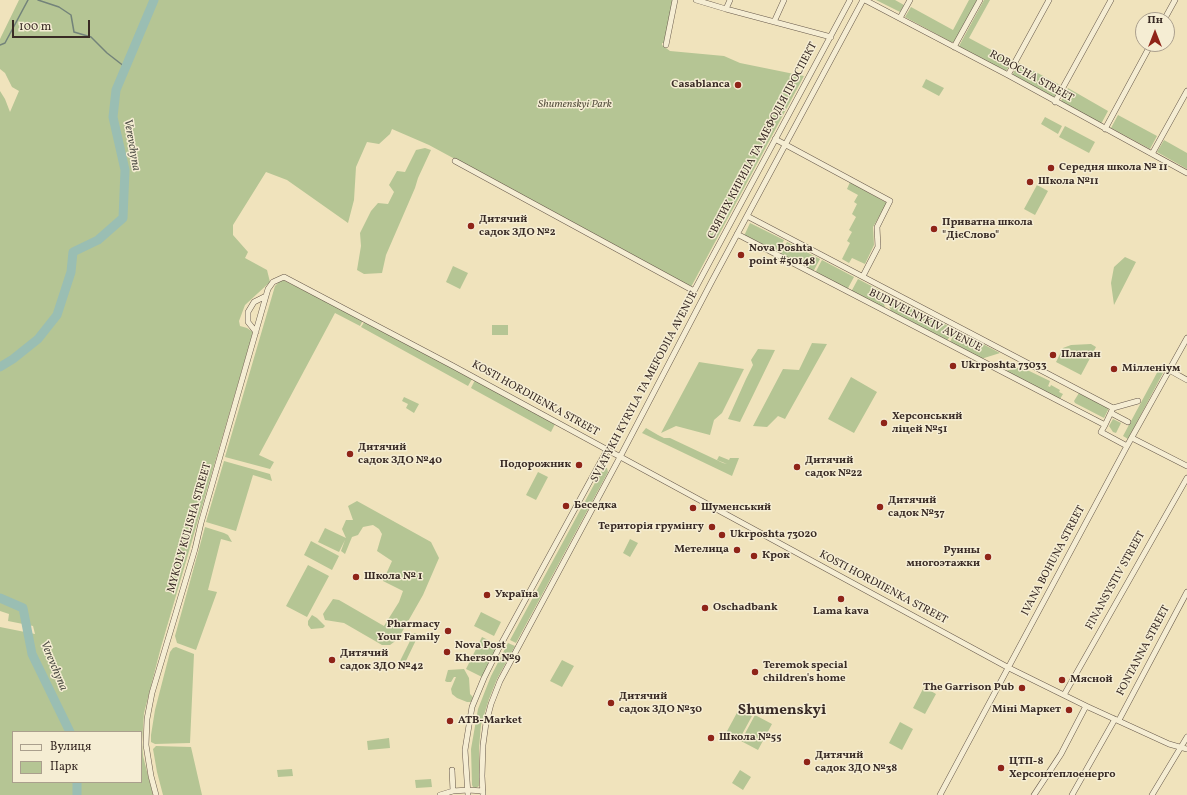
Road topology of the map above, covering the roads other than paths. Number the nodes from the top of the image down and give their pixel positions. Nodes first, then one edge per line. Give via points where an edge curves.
1 (675, 0) edge
2 (696, 0) edge
3 (730, 0) edge
4 (784, 0) edge
5 (850, 0) edge
6 (864, 0) edge
7 (910, 0) edge
8 (980, 0) edge
9 (1049, 0) edge
10 (1111, 0) edge
11 (1175, 0) edge
12 (726, 9) junction
13 (1168, 12) edge
14 (900, 18) junction
15 (774, 22) junction
16 (831, 37) junction
17 (666, 45) dead end
18 (954, 47) junction
19 (1147, 52) edge
20 (1008, 75) junction
21 (1187, 91) edge
22 (1055, 102) junction
23 (1105, 129) junction
24 (775, 139) junction
25 (785, 144) junction
26 (1152, 154) junction
27 (455, 161) dead end
28 (1187, 173) edge
29 (747, 216) junction
30 (737, 234) junction
31 (863, 276) junction
32 (284, 277) joint
33 (266, 296) junction
34 (256, 332) junction
35 (1187, 338) edge
36 (1169, 370) junction
37 (1187, 380) edge
38 (1138, 401) dead end
39 (1112, 411) junction
40 (1128, 422) dead end
41 (1105, 425) junction
42 (1132, 438) junction
43 (1127, 446) junction
44 (607, 450) junction
45 (620, 457) junction
46 (1187, 466) edge
47 (1187, 478) edge
48 (1187, 592) edge
49 (1009, 668) junction
50 (1064, 694) junction
51 (1086, 706) junction
52 (1117, 720) junction
53 (1187, 737) edge
54 (1180, 748) junction
55 (1187, 749) edge
56 (452, 770) dead end
57 (453, 791) junction
58 (468, 792) edge
59 (483, 793) edge
60 (156, 795) edge
61 (440, 795) edge
62 (940, 795) edge
63 (1034, 795) edge
64 (1072, 795) edge
65 (1152, 795) edge

1 - 17 street
2 - 12 street
3 - 12 street
4 - 15 street
5 - 16 street, СВЯТИХ КИРИЛА ТА МЕФОДІЯ ПРОСПЕКТ
6 - 14 street, ROBOCHA STREET
6 - 25 street, SVIATYKH KYRYLA TA MEFODIIA AVENUE
7 - 14 street
8 - 18 street
9 - 20 street
10 - 22 street
11 - 13 street
12 - 15 street
14 - 18 street, ROBOCHA STREET
15 - 16 street
16 - 24 street, СВЯТИХ КИРИЛА ТА МЕФОДІЯ ПРОСПЕКТ
18 - 20 street, ROBOCHA STREET
19 - 23 street
20 - 22 street, ROBOCHA STREET
21 - 26 street
22 - 23 street, ROBOCHA STREET
23 - 26 street, ROBOCHA STREET
24 - 25 street
24 - 27 street, СВЯТИХ КИРИЛА ТА МЕФОДІЯ ПРОСПЕКТ via 694,291
25 - 29 street, SVIATYKH KYRYLA TA MEFODIIA AVENUE
25 - 31 street via 890,201 877,227 878,247
26 - 28 street, ROBOCHA STREET
29 - 30 street, SVIATYKH KYRYLA TA MEFODIIA AVENUE
29 - 31 street, BUDIVELNYKIV AVENUE
30 - 41 street, BUDIVELNYKIV AVENUE
30 - 45 street, SVIATYKH KYRYLA TA MEFODIIA AVENUE
31 - 39 street, BUDIVELNYKIV AVENUE
32 - 33 street, MYKOLY KULISHA STREET via 270,284
32 - 44 street, KOSTI HORDIIENKA STREET
33 - 34 street, MYKOLY KULISHA STREET
33 - 34 street via 254,302 248,312 248,322
34 - 60 street, MYKOLY KULISHA STREET via 147,718 146,745
35 - 36 street, IVANA BOHUNA STREET
36 - 37 street
36 - 42 street, IVANA BOHUNA STREET
38 - 39 street
39 - 40 street, BUDIVELNYKIV AVENUE
39 - 41 street
41 - 43 street via 1101,432
42 - 43 street, IVANA BOHUNA STREET
42 - 46 street
43 - 49 street, IVANA BOHUNA STREET
44 - 45 street, KOSTI HORDIIENKA STREET
44 - 58 street, SVIATYKH KYRYLA TA MEFODIIA AVENUE via 500,646 472,707 465,750
45 - 49 street, KOSTI HORDIIENKA STREET
45 - 59 street, SVIATYKH KYRYLA TA MEFODIIA AVENUE via 500,681 486,723 483,746
47 - 50 street, FINANSYSTIV STREET
48 - 52 street, FONTANNA STREET
49 - 50 street, KOSTI HORDIIENKA STREET
49 - 62 street, IVANA BOHUNA STREET
50 - 51 street
51 - 52 street
51 - 63 street via 1061,754
52 - 54 street
52 - 64 street, FONTANNA STREET
53 - 54 street
54 - 55 street
54 - 65 street
56 - 57 street
57 - 58 street
57 - 61 street
58 - 59 street

